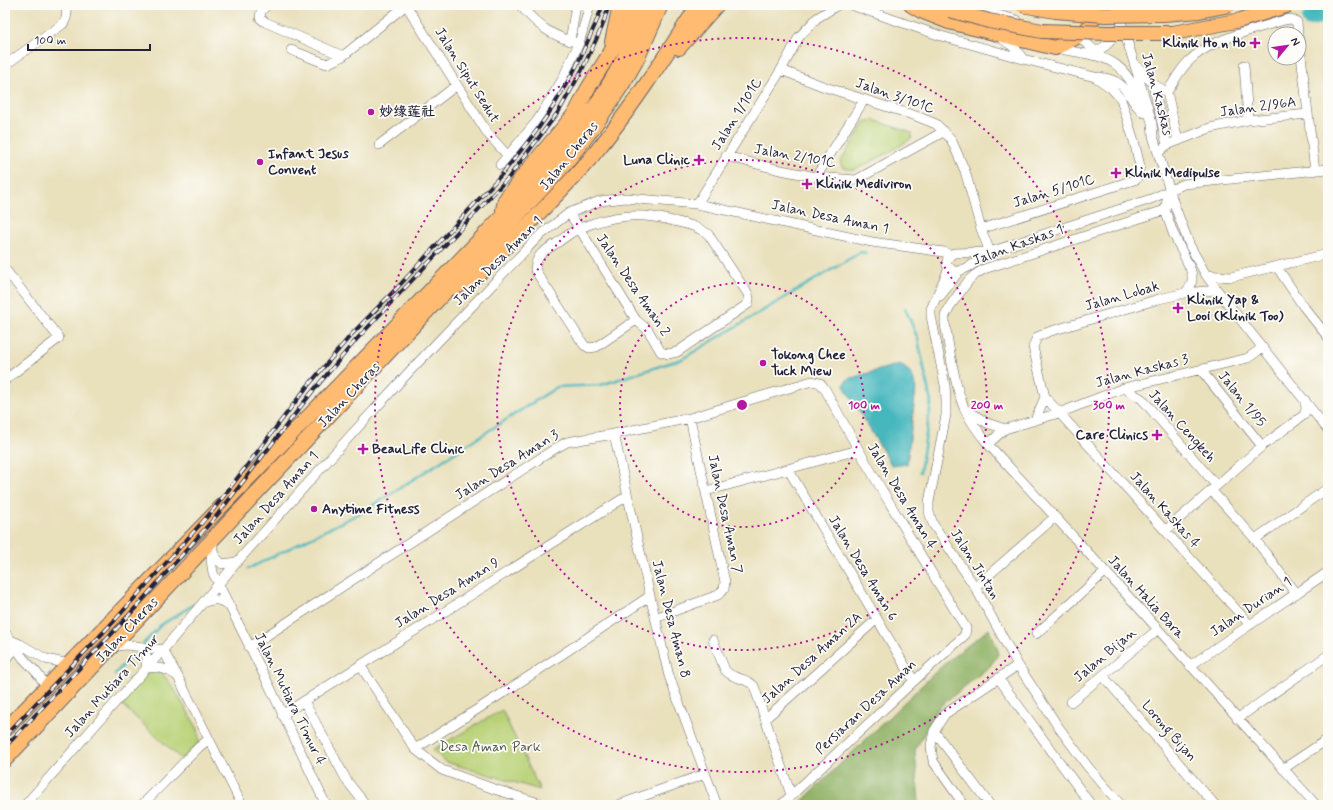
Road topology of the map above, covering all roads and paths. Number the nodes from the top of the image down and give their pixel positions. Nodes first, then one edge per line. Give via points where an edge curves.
1 (65, 5) edge
2 (267, 5) edge
3 (406, 5) edge
4 (520, 5) edge
5 (576, 5) edge
6 (590, 5) edge
7 (620, 5) edge
8 (636, 5) edge
9 (649, 5) edge
10 (661, 5) edge
11 (686, 5) edge
12 (698, 5) edge
13 (717, 5) edge
14 (838, 5) edge
15 (852, 5) edge
16 (911, 5) edge
17 (937, 5) edge
18 (1022, 5) edge
19 (1092, 5) edge
20 (1116, 5) edge
21 (1230, 5) edge
22 (1289, 5) edge
23 (955, 8) edge
24 (1122, 22) junction
25 (685, 25) junction
26 (1297, 26) edge
27 (998, 35) junction
28 (1078, 36) junction
29 (575, 42) junction
30 (1055, 48) junction
31 (292, 50) dead end
32 (1095, 54) junction
33 (343, 56) junction
34 (608, 57) junction
35 (1023, 59) junction
36 (1135, 63) junction
37 (5, 65) edge
38 (1244, 65) dead end
39 (1302, 66) edge
40 (781, 70) junction
41 (1095, 77) junction
42 (1153, 84) junction
43 (457, 85) junction
44 (640, 92) junction
45 (1167, 92) junction
46 (864, 100) junction
47 (1144, 113) junction
48 (1308, 114) junction
49 (1248, 120) junction
50 (943, 132) junction
51 (1153, 136) junction
52 (1178, 141) junction
53 (379, 145) dead end
54 (1167, 145) junction
55 (1158, 153) junction
56 (508, 156) junction
57 (726, 156) junction
58 (500, 166) dead end
59 (1328, 169) edge
60 (1315, 171) junction
61 (816, 177) junction
62 (1169, 190) junction
63 (527, 198) junction
64 (697, 204) junction
65 (1165, 210) junction
66 (569, 213) junction
67 (502, 216) junction
68 (579, 228) junction
69 (981, 229) junction
70 (990, 252) junction
71 (955, 254) junction
72 (1328, 254) edge
73 (1277, 267) junction
74 (949, 268) junction
75 (5, 269) edge
76 (960, 270) junction
77 (1206, 275) junction
78 (1231, 277) junction
79 (447, 290) junction
80 (1217, 290) junction
81 (1185, 293) junction
82 (933, 302) junction
83 (636, 320) junction
84 (1328, 337) edge
85 (1262, 348) junction
86 (1201, 370) junction
87 (5, 380) edge
88 (812, 381) joint
89 (1124, 388) junction
90 (1045, 397) junction
91 (1305, 400) junction
92 (965, 409) junction
93 (1059, 413) junction
94 (1304, 415) junction
95 (690, 418) junction
96 (1319, 418) junction
97 (1035, 420) junction
98 (1005, 429) junction
99 (1328, 430) edge
100 (614, 434) junction
101 (988, 444) junction
102 (1262, 446) junction
103 (858, 450) junction
104 (788, 468) junction
105 (1214, 487) junction
106 (1328, 488) edge
107 (706, 491) junction
108 (627, 496) junction
109 (1054, 517) junction
110 (1165, 531) junction
111 (1254, 539) junction
112 (213, 544) junction
113 (237, 562) junction
114 (1106, 572) junction
115 (1328, 572) edge
116 (219, 584) junction
117 (974, 587) junction
118 (1296, 594) junction
119 (650, 596) junction
120 (202, 603) junction
121 (229, 605) junction
122 (656, 618) junction
123 (877, 619) junction
124 (1250, 625) junction
125 (966, 628) joint
126 (1158, 630) junction
127 (5, 632) edge
128 (1036, 634) dead end
129 (713, 640) dead end
130 (16, 644) junction
131 (113, 646) junction
132 (143, 647) junction
133 (249, 647) junction
134 (163, 650) junction
135 (1328, 655) edge
136 (5, 660) edge
137 (69, 664) junction
138 (360, 665) junction
139 (1018, 666) junction
140 (1190, 666) junction
141 (146, 668) junction
142 (1103, 676) junction
143 (178, 677) junction
144 (1000, 679) junction
145 (914, 681) junction
146 (47, 687) junction
147 (304, 701) junction
148 (1071, 702) dead end
149 (282, 715) junction
150 (765, 718) junction
151 (1237, 719) junction
152 (5, 730) edge
153 (934, 731) junction
154 (209, 739) junction
155 (1328, 739) edge
156 (414, 749) junction
157 (5, 760) edge
158 (1283, 769) junction
159 (705, 774) junction
160 (791, 795) junction
161 (1116, 804) edge
162 (25, 805) edge
163 (142, 805) edge
164 (242, 805) edge
165 (326, 805) edge
166 (366, 805) edge
167 (545, 805) edge
168 (618, 805) edge
169 (717, 805) edge
170 (781, 805) edge
171 (964, 805) edge
172 (990, 805) edge
173 (1090, 805) edge
174 (1215, 805) edge
175 (1316, 805) edge

1 - 37 street via 67,19 63,24
2 - 33 street via 261,11 260,18 265,22
3 - 33 street
3 - 43 street, Jalan Siput Sedut
4 - 29 street via 547,31
5 - 29 street
6 - 29 street
7 - 34 highway
8 - 34 highway
9 - 63 highway, Jalan Cheras via 608,86
10 - 63 highway, Jalan Cheras via 617,93 560,170
11 - 25 highway via 688,14
12 - 25 highway
13 - 44 highway
14 - 40 street, Jalan 1/101C via 817,18 799,37
15 - 35 street, Jalan 5/101C via 941,36
16 - 27 highway via 949,22
17 - 23 highway
18 - 21 highway, bridge via 1055,11 1105,15 1178,13
19 - 28 highway via 1092,22 1086,31
20 - 24 street, Jalan Kaskas
22 - 23 highway, bridge via 1241,20 1173,33 1042,31 989,21
23 - 28 street
24 - 32 street via 1109,44
24 - 36 street, Jalan Kaskas
25 - 44 highway
26 - 45 street via 1297,22 1291,19 1284,20 1221,41 1189,61 1178,73
27 - 30 highway
27 - 35 street via 1015,48
28 - 30 highway
28 - 32 street
29 - 56 street via 562,80 538,121
30 - 32 street
31 - 33 street via 327,64
32 - 47 street via 1117,64 1126,74 1137,91
34 - 67 highway via 576,112 505,200
35 - 41 street, Jalan 5/101C
36 - 42 street
36 - 51 street, Jalan Kaskas via 1152,123
38 - 49 street
39 - 48 street
40 - 46 street, Jalan 3/101C
40 - 57 street, Jalan 1/101C
41 - 47 street, Jalan 5/101C via 1106,78 1120,84
41 - 69 street, Jalan 5/101C via 1121,99 1140,166 1137,179
42 - 45 street
42 - 54 street
43 - 53 street
43 - 56 street, Jalan Siput Sedut via 488,134
44 - 79 highway via 613,130 565,186 476,277
45 - 52 street
46 - 50 street, Jalan 3/101C via 936,124
46 - 61 street
47 - 51 street
48 - 49 street, Jalan 2/96A
48 - 60 street
49 - 52 street, Jalan 2/96A via 1210,128
50 - 61 street, Jalan 2/101C via 856,180
50 - 69 street, Jalan 3/101C via 951,139 965,171
51 - 55 street, Jalan Kaskas
52 - 54 street, Jalan 2/96A
54 - 55 street
55 - 62 street, Jalan Kaskas
56 - 58 street
57 - 61 street, Jalan 2/101C
57 - 64 street, Jalan 1/101C
59 - 60 street
60 - 62 street via 1184,184
62 - 65 street, Jalan Kaskas
62 - 70 street via 1151,199
62 - 77 street, Jalan Kaskas via 1190,246
63 - 67 highway, Jalan Cheras
63 - 79 highway, Jalan Cheras
64 - 66 street, Jalan Desa Aman 1 via 626,198 600,201
64 - 71 street, Jalan Desa Aman 1 via 872,242
65 - 81 street via 1192,275 1192,281
65 - 92 street, Jalan Kaskas 1 via 984,269 969,280 945,316 954,378
66 - 68 street, Jalan Desa Aman 2
66 - 113 street, Jalan Desa Aman 1 via 538,237 409,372
67 - 137 highway, Jalan Cheras
68 - 83 street, Jalan Desa Aman 2
68 - 83 street via 541,253 536,261 535,270 584,345 590,348 596,347
68 - 83 street, Jalan Desa Aman 2 via 632,215 653,216 691,225 708,234 748,294 748,304 677,352 661,352 648,330
69 - 70 street, Jalan 3/101C
70 - 71 street
70 - 76 street
71 - 74 street via 947,259
71 - 76 street via 962,256 965,261
72 - 73 street
73 - 78 street
73 - 84 street
74 - 76 street via 954,271
74 - 82 street, Jalan Jintan
75 - 87 street via 59,338
76 - 82 street
77 - 78 street
77 - 80 street, Jalan Kaskas
78 - 80 street
79 - 112 highway, Jalan Cheras
80 - 81 street, Jalan Lobak
80 - 85 street, Jalan Kaskas
81 - 90 street, Jalan Lobak via 1124,309 1037,337 1033,347
82 - 117 street, Jalan Jintan via 931,316 945,384 946,415 928,502 929,512 933,524
85 - 86 street, Jalan Kaskas 3 via 1248,358
85 - 91 street, Jalan Kaskas
86 - 89 street, Jalan Kaskas 3
86 - 102 street, Jalan 1/95
88 - 95 street, Jalan Desa Aman 3
88 - 103 street, Jalan Desa Aman 4 via 820,383 825,389
89 - 93 street, Jalan Kaskas 3
89 - 105 street, Jalan Cengkeh via 1142,399
90 - 93 street
90 - 97 street
91 - 94 street
91 - 96 street, Jalan Kaskas
92 - 98 street via 987,423
92 - 101 street, Jalan Kaskas 1 via 977,431
93 - 97 street, Jalan Kaskas 3
93 - 110 street, Jalan Kaskas 4
94 - 96 street
94 - 102 street
95 - 100 street, Jalan Desa Aman 3
95 - 107 street, Jalan Desa Aman 7
96 - 99 street, Jalan Kaskas
97 - 98 street, Jalan Kaskas 3
98 - 101 street, Jalan Kaskas 3
100 - 108 street, Jalan Desa Aman 8
100 - 133 street, Jalan Desa Aman 3 via 567,442 556,448
101 - 109 street, Jalan Halia Bara
102 - 105 street
103 - 104 street
103 - 125 street, Jalan Desa Aman 4
104 - 107 street
104 - 123 street, Jalan Desa Aman 6
105 - 110 street
105 - 111 street, Jalan Cengkeh
106 - 111 street
107 - 122 street, Jalan Desa Aman 7 via 725,582 724,589 718,595
108 - 119 street, Jalan Desa Aman 8
108 - 138 street, Jalan Desa Aman 9
109 - 114 street, Jalan Halia Bara
109 - 117 street
110 - 124 street, Jalan Kaskas 4
111 - 118 street, Jalan Cengkeh
112 - 113 street via 216,558 222,564
112 - 116 street, Jalan Mutiara Timur 4 via 210,560
112 - 131 highway, Jalan Cheras
113 - 116 street, Jalan Desa Aman 1
114 - 126 street, Jalan Halia Bara
114 - 128 street
115 - 118 street, Jalan Durian 1
116 - 120 street, Jalan Mutiara Timur
116 - 121 street, Jalan Mutiara Timur 4
117 - 139 street, Jalan Jintan
118 - 124 street, Jalan Durian 1
119 - 122 street, Jalan Desa Aman 8
119 - 156 street
120 - 121 street via 211,599
120 - 134 street, Jalan Mutiara Timur
121 - 133 street, Jalan Mutiara Timur 4
122 - 159 street, Jalan Desa Aman 8 via 669,676
123 - 145 street, Jalan Desa Aman 6
123 - 150 street, Jalan Desa Aman 2A
124 - 140 street, Jalan Durian 1
125 - 145 street, Persiaran Desa Aman via 965,635
126 - 140 street, Jalan Halia Bara
126 - 142 street, Jalan Bijan
127 - 130 street
129 - 150 street via 728,674 747,680 754,686
130 - 136 street
130 - 137 street via 46,659
130 - 146 street via 23,658
131 - 132 street
131 - 157 highway, Jalan Cheras
132 - 134 street
132 - 141 street
133 - 149 street, Jalan Mutiara Timur 4
134 - 141 street, Jalan Mutiara Timur
134 - 143 street
135 - 151 street
137 - 146 highway, Jalan Cheras
138 - 147 street, Jalan Desa Aman 9
138 - 156 street
139 - 144 street
139 - 161 street, Jalan Jintan
140 - 151 street, Jalan Halia Bara
141 - 143 street via 161,667
141 - 162 street, Jalan Mutiara Timur
142 - 148 street, Jalan Bijan
142 - 174 street, Lorong Bijan
143 - 154 street
144 - 153 street via 945,714
144 - 173 street
145 - 160 street, Persiaran Desa Aman
146 - 152 highway, Jalan Cheras
147 - 149 street, Jalan Desa Aman 9
147 - 166 street via 346,781
149 - 165 street, Jalan Mutiara Timur 4
150 - 160 street
151 - 158 street, Jalan Halia Bara
153 - 171 street via 931,746 933,761
153 - 172 street
154 - 163 street
154 - 164 street
155 - 158 street
156 - 167 street via 442,770
158 - 175 street, Jalan Halia Bara
159 - 168 street
159 - 169 street, Jalan Desa Aman 8
160 - 170 street, Persiaran Desa Aman

